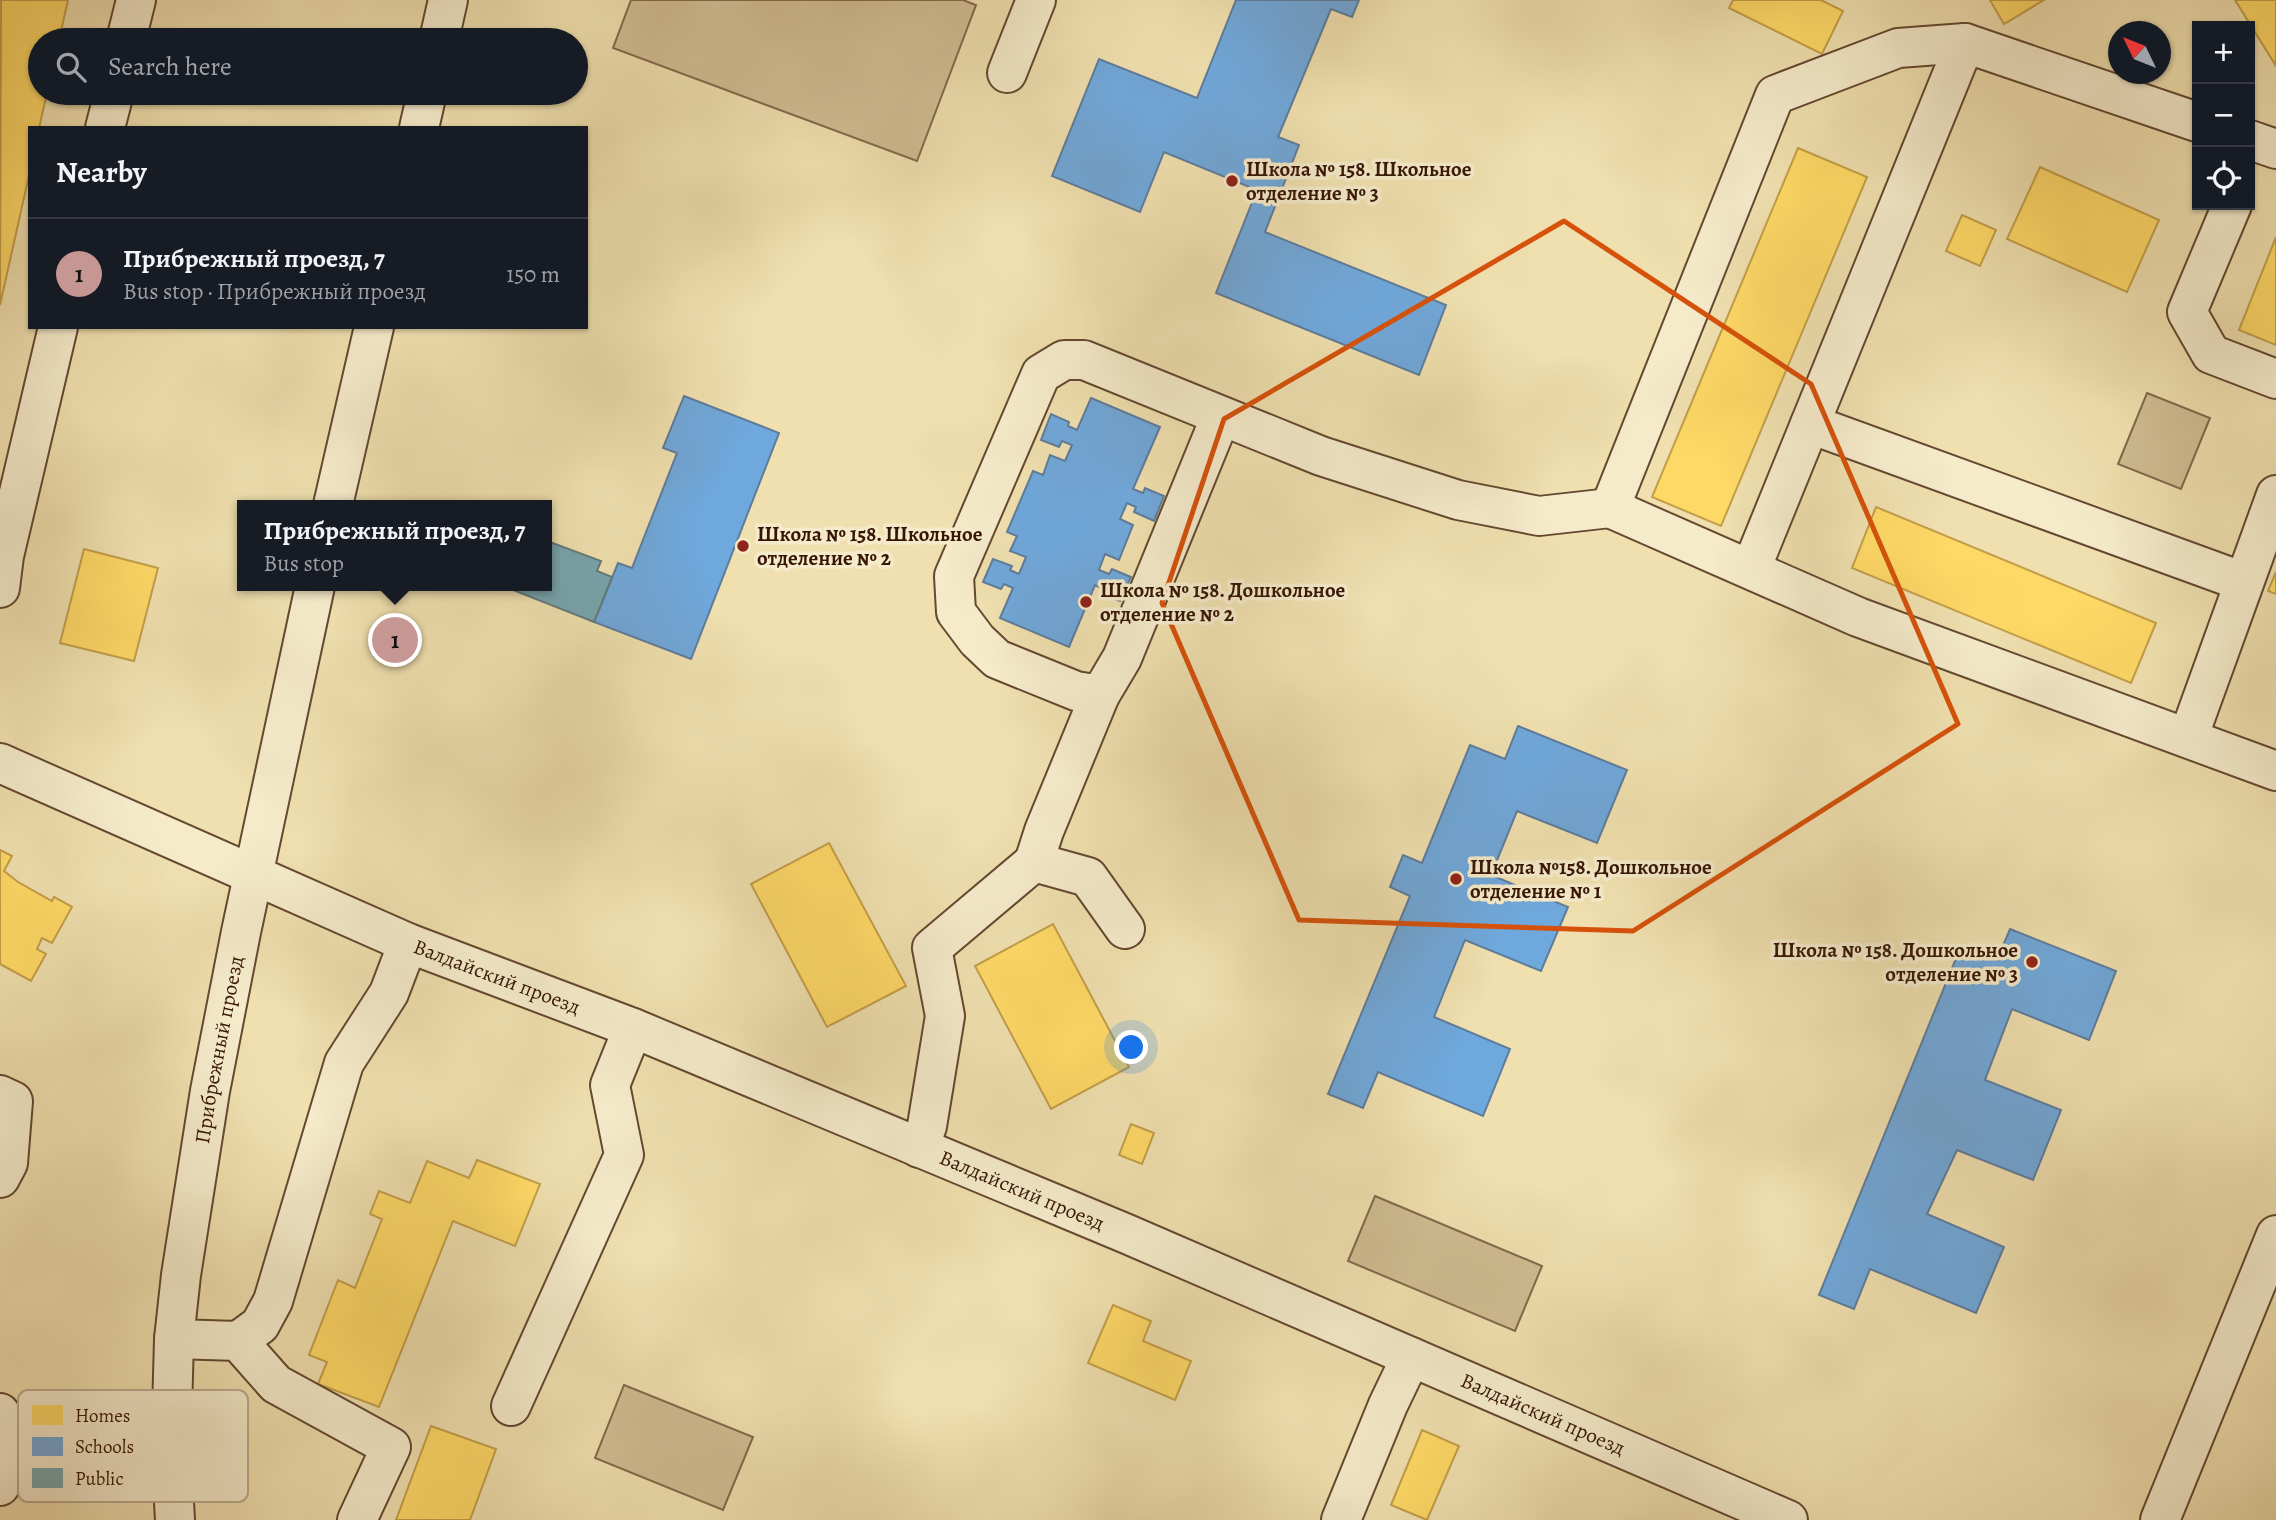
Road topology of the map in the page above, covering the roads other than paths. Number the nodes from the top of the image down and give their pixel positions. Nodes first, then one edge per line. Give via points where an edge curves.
1 (136, 0) edge
2 (448, 0) edge
3 (1036, 0) edge
4 (129, 28) edge
5 (442, 28) edge
6 (1965, 43) junction
7 (1007, 73) dead end
8 (111, 105) edge
9 (424, 105) edge
10 (2192, 120) edge
11 (106, 126) edge
12 (419, 126) edge
13 (2230, 210) edge
14 (58, 329) edge
15 (374, 329) edge
16 (2276, 379) edge
17 (1221, 416) junction
18 (1810, 424) junction
19 (2276, 495) edge
20 (334, 500) edge
21 (1610, 508) junction
22 (1751, 569) junction
23 (2244, 582) junction
24 (0, 588) edge
25 (313, 591) edge
26 (1100, 695) junction
27 (2188, 738) junction
28 (0, 763) edge
29 (2276, 771) edge
30 (1034, 862) junction
31 (252, 875) junction
32 (1125, 929) dead end
33 (408, 943) junction
34 (633, 1028) junction
35 (0, 1095) edge
36 (919, 1148) junction
37 (0, 1178) edge
38 (2276, 1235) edge
39 (174, 1339) junction
40 (237, 1341) junction
41 (1411, 1357) junction
42 (173, 1390) edge
43 (511, 1406) dead end
44 (10, 1428) edge
45 (0, 1486) edge
46 (174, 1502) edge
47 (175, 1520) edge
48 (357, 1520) edge
49 (1341, 1520) edge
50 (1788, 1520) edge
51 (2160, 1520) edge

1 - 4 street
2 - 5 street
3 - 7 street
6 - 10 street
6 - 18 street
6 - 21 street via 1898,48 1774,95
8 - 11 street
9 - 12 street
13 - 16 street via 2187,312 2211,354
14 - 24 street
15 - 20 street
17 - 21 street via 1321,456 1458,500 1539,516
17 - 26 street via 1122,658
17 - 26 street via 1084,360 1064,360 1041,374 954,576 956,612 997,659 1076,691
18 - 22 street
18 - 23 street
19 - 23 street
21 - 22 street
22 - 27 street via 1858,617
23 - 27 street
25 - 31 street, Прибрежный проезд
26 - 30 street
27 - 29 street
28 - 31 street, Валдайский проезд
30 - 32 street via 1088,877
30 - 36 street via 932,948 945,1016 927,1126
31 - 33 street, Валдайский проезд
31 - 39 street, Прибрежный проезд via 210,1091
33 - 34 street, Валдайский проезд
33 - 40 street via 389,993 344,1063 273,1301 260,1325
34 - 36 street, Валдайский проезд
34 - 43 street via 610,1085 624,1155
35 - 37 street via 13,1101 8,1163
36 - 41 street, Валдайский проезд
38 - 51 street
39 - 40 street
39 - 42 street, Прибрежный проезд
40 - 48 street via 276,1384 391,1447
41 - 49 street
41 - 50 street, Валдайский проезд
44 - 45 street
46 - 47 street, Прибрежный проезд

